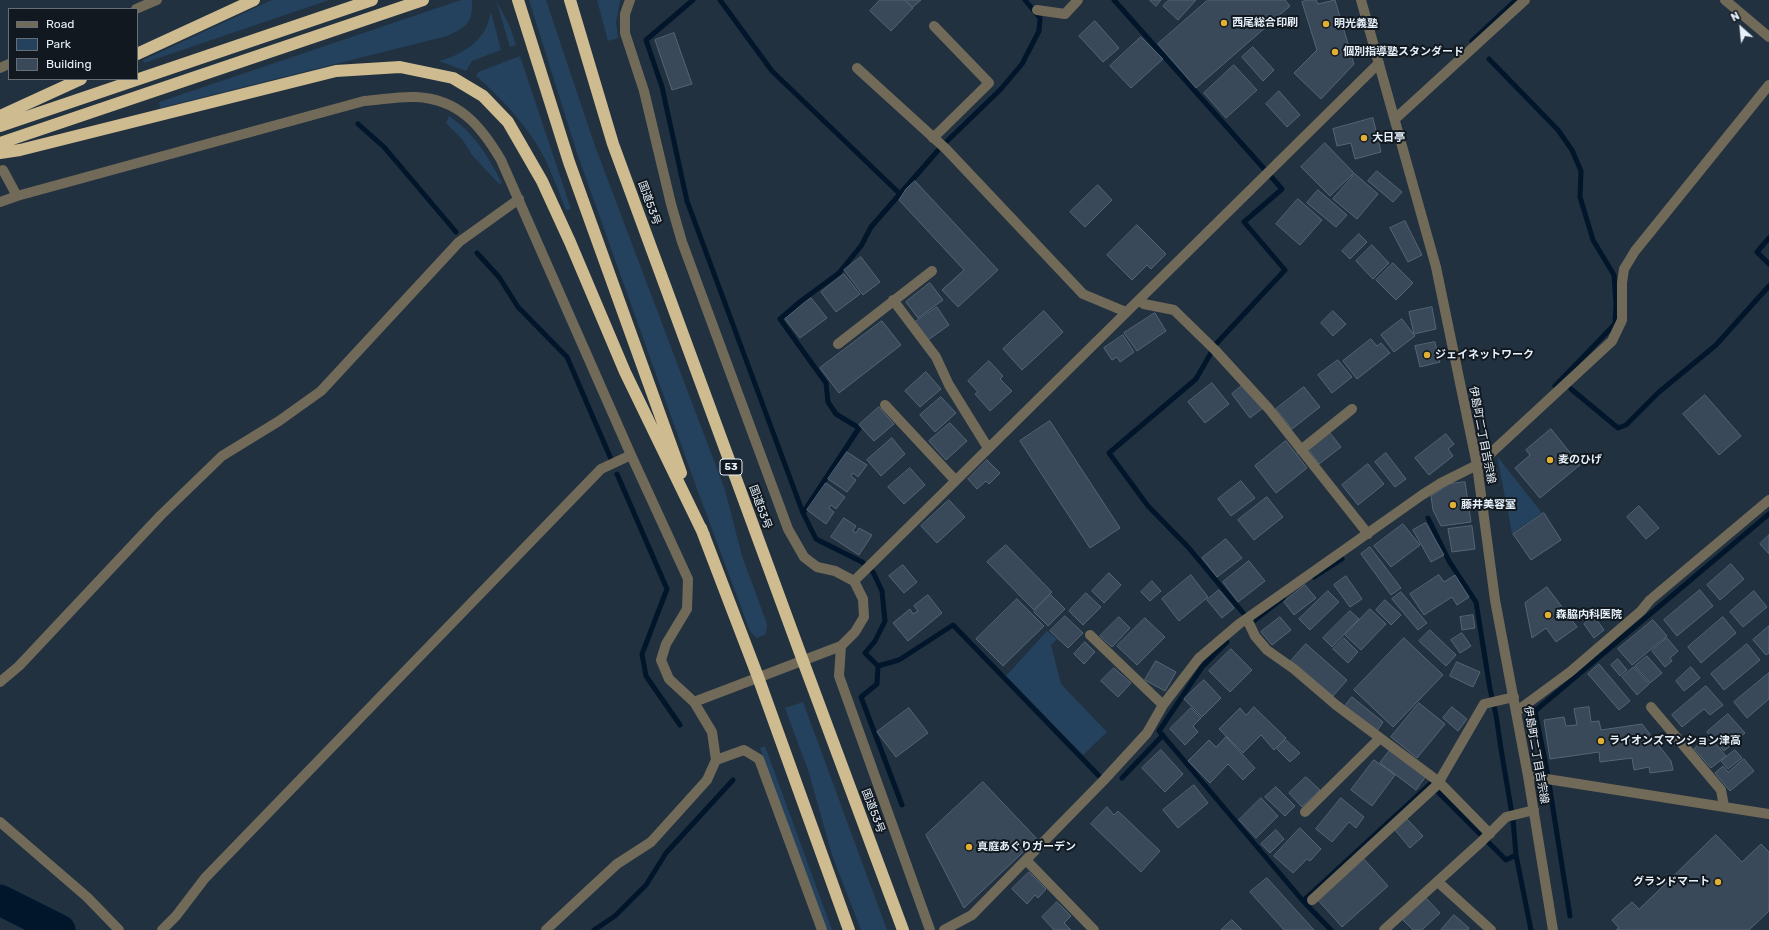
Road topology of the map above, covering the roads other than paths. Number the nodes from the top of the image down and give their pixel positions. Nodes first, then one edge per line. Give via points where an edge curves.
1 (157, 0) edge
2 (254, 0) edge
3 (372, 0) edge
4 (423, 0) edge
5 (518, 0) edge
6 (570, 0) edge
7 (630, 0) edge
8 (1078, 0) edge
9 (1361, 0) edge
10 (1525, 0) edge
11 (1725, 0) edge
12 (138, 8) edge
13 (1037, 10) dead end
14 (934, 26) dead end
15 (1769, 36) edge
16 (138, 54) edge
17 (1379, 63) junction
18 (857, 68) dead end
19 (138, 79) edge
20 (80, 80) edge
21 (136, 80) edge
22 (1769, 85) edge
23 (0, 116) edge
24 (1396, 119) junction
25 (0, 126) edge
26 (0, 143) edge
27 (939, 143) junction
28 (0, 153) edge
29 (3, 170) dead end
30 (17, 196) junction
31 (519, 199) junction
32 (0, 202) edge
33 (932, 271) dead end
34 (893, 300) junction
35 (1139, 300) junction
36 (1126, 312) junction
37 (838, 344) dead end
38 (885, 405) dead end
39 (1352, 409) dead end
40 (988, 448) junction
41 (1301, 450) junction
42 (630, 455) junction
43 (1477, 465) junction
44 (955, 480) junction
45 (1769, 500) edge
46 (1368, 534) junction
47 (704, 535) junction
48 (854, 581) junction
49 (1247, 619) junction
50 (1090, 636) dead end
51 (841, 646) junction
52 (803, 662) junction
53 (758, 677) junction
54 (0, 682) edge
55 (1514, 697) junction
56 (694, 702) junction
57 (1163, 705) junction
58 (1651, 707) dead end
59 (1517, 711) junction
60 (1380, 738) junction
61 (716, 760) junction
62 (1528, 776) junction
63 (1436, 786) junction
64 (1724, 806) junction
65 (1534, 810) junction
66 (1305, 812) dead end
67 (1769, 814) edge
68 (0, 822) edge
69 (1486, 837) junction
70 (1026, 860) junction
71 (1438, 882) junction
72 (1312, 900) dead end
73 (119, 930) edge
74 (162, 930) edge
75 (546, 930) edge
76 (822, 930) edge
77 (849, 930) edge
78 (903, 930) edge
79 (930, 930) edge
80 (944, 930) edge
81 (1094, 930) edge
82 (1384, 930) edge
83 (1491, 930) edge
84 (1553, 930) edge

1 - 12 street
2 - 16 highway
3 - 19 highway
4 - 26 highway
5 - 47 highway via 569,162
6 - 52 highway, 国道53号 / 53 via 613,144
7 - 48 street via 625,14 625,32 644,91 682,242 788,529 804,557 817,567 835,571
8 - 13 street via 1066,14
9 - 17 street, 伊島町二丁目吉宗線
10 - 24 street
11 - 15 street
14 - 27 street via 989,83
17 - 24 street, 伊島町二丁目吉宗線
17 - 35 street
18 - 27 street
20 - 23 highway
21 - 25 highway
22 - 43 street via 1635,251 1624,269 1622,320 1612,341
24 - 43 street, 伊島町二丁目吉宗線 via 1436,267
27 - 36 street via 1084,294
28 - 47 highway via 336,71 400,67 453,78 483,96 508,122 542,181 625,372
29 - 30 street
30 - 31 street via 364,101 416,97 444,103 468,116 488,137
30 - 32 street
31 - 42 street
31 - 54 street via 459,242 321,391 279,421 222,456 161,515 19,666
33 - 34 street
34 - 37 street
34 - 40 street via 936,357 949,385
35 - 36 street
35 - 41 street via 1144,304 1174,310 1215,350
36 - 40 street
38 - 44 street
39 - 41 street
40 - 44 street
41 - 46 street
42 - 56 street via 688,579 687,609 666,644 661,660 670,679
42 - 74 street via 601,469 205,878
43 - 46 street via 1441,483
43 - 55 street, 伊島町二丁目吉宗線 via 1495,600
44 - 48 street
45 - 59 street via 1650,600 1641,611 1576,667
46 - 49 street
47 - 53 highway
48 - 51 street via 863,599 864,617 855,632
49 - 57 street via 1199,658
49 - 60 street via 1255,636 1267,650
50 - 57 street
51 - 52 street
51 - 79 street via 839,676
52 - 53 street
52 - 78 highway, 国道53号 / 53
53 - 56 street
53 - 77 highway
55 - 59 street, 伊島町二丁目吉宗線
55 - 63 street via 1484,704
56 - 61 street via 712,732
57 - 70 street via 1147,733
58 - 64 street via 1721,790
59 - 62 street, 伊島町二丁目吉宗線
60 - 63 street
60 - 66 street
61 - 75 street via 707,780 652,842 617,864
61 - 76 street via 744,750 759,759
62 - 64 street
62 - 65 street, 伊島町二丁目吉宗線
63 - 69 street
63 - 72 street
64 - 67 street
65 - 69 street via 1506,816
65 - 84 street, 伊島町二丁目吉宗線
68 - 73 street via 87,897
69 - 71 street
70 - 80 street via 972,915
70 - 81 street
71 - 82 street
71 - 83 street

